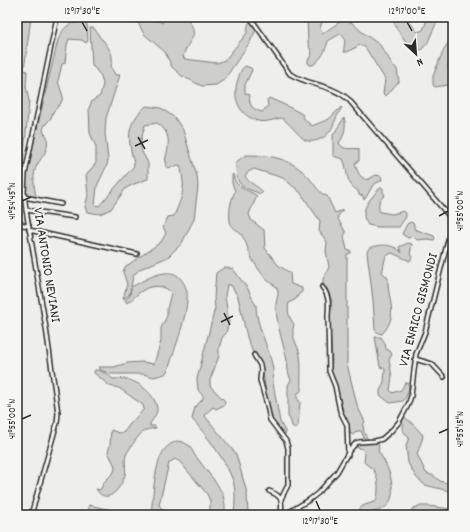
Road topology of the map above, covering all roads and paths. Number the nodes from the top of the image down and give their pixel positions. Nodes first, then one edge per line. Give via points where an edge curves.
1 (57, 17) edge
2 (250, 17) edge
3 (24, 197) junction
4 (61, 204) dead end
5 (26, 210) junction
6 (75, 217) dead end
7 (17, 220) edge
8 (29, 228) junction
9 (137, 254) dead end
10 (322, 287) dead end
11 (254, 355) dead end
12 (415, 359) junction
13 (444, 377) dead end
14 (348, 455) junction
15 (269, 491) dead end
16 (281, 499) junction
17 (31, 515) edge
18 (281, 515) edge
19 (284, 515) edge

1 - 3 street, VIA ANTONIO NEVIANI via 25,174
2 - 12 street, VIA ENRICO GISMONDI via 288,72 348,99 450,218 450,235 425,332
3 - 4 street
3 - 5 street, VIA ANTONIO NEVIANI
5 - 6 street
5 - 8 street, VIA ANTONIO NEVIANI
7 - 8 street
8 - 9 street
8 - 17 street, VIA ANTONIO NEVIANI via 58,413
10 - 14 street via 327,294 329,308 329,371 340,411 347,425
11 - 16 street via 260,365 260,380 270,420 286,441 288,448 288,485
12 - 13 street via 432,364
12 - 14 street, VIA ENRICO GISMONDI via 411,396 396,425 382,439 356,443
14 - 19 street, VIA ENRICO GISMONDI via 318,493
15 - 16 street
16 - 18 street

